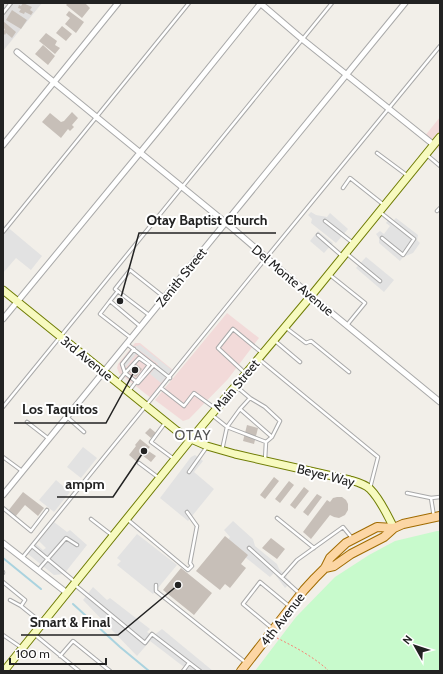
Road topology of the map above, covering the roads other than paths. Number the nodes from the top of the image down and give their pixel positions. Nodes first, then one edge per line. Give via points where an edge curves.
1 (11, 3) edge
2 (118, 3) edge
3 (189, 3) edge
4 (261, 3) edge
5 (332, 3) edge
6 (405, 3) edge
7 (3, 13) edge
8 (302, 39) junction
9 (440, 46) edge
10 (17, 52) dead end
11 (347, 74) junction
12 (54, 82) junction
13 (389, 109) junction
14 (97, 117) junction
15 (438, 142) edge
16 (3, 145) edge
17 (377, 152) dead end
18 (140, 153) junction
19 (426, 154) junction
20 (440, 166) edge
21 (408, 176) junction
22 (182, 188) junction
23 (343, 188) dead end
24 (384, 206) junction
25 (440, 208) edge
26 (437, 211) dead end
27 (379, 212) junction
28 (326, 221) dead end
29 (225, 223) junction
30 (3, 232) edge
31 (318, 235) dead end
32 (382, 238) dead end
33 (353, 243) junction
34 (344, 255) junction
35 (266, 258) junction
36 (328, 274) junction
37 (380, 280) dead end
38 (3, 290) edge
39 (118, 291) junction
40 (311, 296) junction
41 (165, 297) junction
42 (17, 302) junction
43 (110, 302) junction
44 (150, 315) junction
45 (4, 317) edge
46 (346, 325) junction
47 (285, 326) junction
48 (141, 327) junction
49 (60, 337) junction
50 (131, 338) junction
51 (274, 340) junction
52 (127, 344) junction
53 (134, 349) junction
54 (260, 356) junction
55 (300, 362) dead end
56 (154, 365) junction
57 (104, 372) junction
58 (349, 372) dead end
59 (125, 373) junction
60 (246, 374) junction
61 (170, 378) junction
62 (136, 382) junction
63 (117, 383) junction
64 (235, 386) junction
65 (161, 388) junction
66 (128, 392) junction
67 (250, 398) junction
68 (440, 402) edge
69 (146, 406) junction
70 (3, 407) edge
71 (240, 409) junction
72 (214, 412) junction
73 (67, 417) junction
74 (27, 422) dead end
75 (166, 422) junction
76 (227, 427) junction
77 (84, 432) dead end
78 (272, 437) junction
79 (49, 439) junction
80 (191, 439) junction
81 (266, 442) junction
82 (207, 446) junction
83 (222, 450) junction
84 (3, 456) edge
85 (175, 459) junction
86 (265, 460) junction
87 (139, 463) dead end
88 (22, 472) junction
89 (189, 472) dead end
90 (159, 478) junction
91 (370, 488) junction
92 (407, 493) dead end
93 (3, 495) edge
94 (431, 498) junction
95 (440, 498) edge
96 (3, 508) edge
97 (47, 510) dead end
98 (187, 512) dead end
99 (437, 517) edge
100 (277, 518) dead end
101 (91, 519) dead end
102 (127, 519) junction
103 (394, 528) junction
104 (113, 536) junction
105 (353, 540) junction
106 (3, 543) edge
107 (32, 546) junction
108 (77, 546) dead end
109 (249, 548) dead end
110 (314, 548) junction
111 (22, 558) junction
112 (47, 558) junction
113 (325, 568) junction
114 (38, 570) junction
115 (282, 577) junction
116 (3, 582) edge
117 (75, 584) junction
118 (156, 585) dead end
119 (67, 594) junction
120 (301, 594) junction
121 (10, 600) dead end
122 (21, 606) junction
123 (290, 607) junction
124 (42, 624) junction
125 (272, 632) junction
126 (34, 634) junction
127 (3, 635) edge
128 (22, 648) junction
129 (60, 656) junction
130 (189, 663) junction
131 (247, 664) junction
132 (4, 671) edge
133 (79, 671) edge
134 (110, 671) edge
135 (183, 671) edge
136 (200, 671) edge
137 (241, 671) edge

1 - 7 lane
2 - 12 street
3 - 14 lane
4 - 8 street
4 - 18 street
5 - 8 lane
6 - 11 street, Zenith Street
8 - 11 street
8 - 22 lane
9 - 13 lane
10 - 12 street, Del Monte Avenue
11 - 13 street
11 - 29 street, Zenith Street
12 - 14 street, Del Monte Avenue
12 - 16 street
13 - 15 street
13 - 35 lane
14 - 18 street, Del Monte Avenue
14 - 30 lane
15 - 19 main road, Main Street
17 - 21 lane
18 - 22 street, Del Monte Avenue
18 - 42 street
19 - 20 lane
19 - 21 main road, Main Street
21 - 24 main road, Main Street
22 - 29 street, Del Monte Avenue
22 - 49 lane
23 - 24 lane via 350,178
24 - 27 main road, Main Street
25 - 26 lane
27 - 32 lane via 414,239 402,254
27 - 33 main road, Main Street
28 - 33 lane
29 - 35 street, Del Monte Avenue
29 - 41 street, Zenith Street
31 - 34 lane
33 - 34 main road, Main Street
34 - 36 main road, Main Street
34 - 37 lane
35 - 40 street, Del Monte Avenue
35 - 61 lane
36 - 40 main road, Main Street
36 - 46 lane via 365,303
38 - 42 main road, 3rd Avenue
39 - 41 lane via 115,289 130,270
39 - 43 lane
39 - 44 lane
40 - 46 street, Del Monte Avenue
40 - 47 main road, Main Street
41 - 44 street, Zenith Street
42 - 45 street
42 - 49 main road, 3rd Avenue
43 - 48 lane
43 - 50 lane via 100,314
44 - 48 street, Zenith Street
46 - 68 street, Del Monte Avenue
47 - 51 main road, Main Street
47 - 58 lane via 306,343 311,341
48 - 50 street, Zenith Street
49 - 57 main road, 3rd Avenue
49 - 70 lane
50 - 52 street, Zenith Street
51 - 54 main road, Main Street
51 - 55 lane
52 - 53 lane
52 - 57 street, Zenith Street
53 - 56 lane
53 - 59 lane via 122,364
54 - 60 main road, Main Street
54 - 60 lane via 233,330 218,348
54 - 91 lane via 378,457
56 - 61 lane
56 - 62 lane via 138,383
57 - 63 main road, 3rd Avenue
57 - 73 street, Zenith Street
59 - 62 lane
59 - 62 lane via 139,358 149,365
59 - 63 lane
60 - 64 main road, Main Street
61 - 65 lane
62 - 66 lane
63 - 66 main road, 3rd Avenue
64 - 67 lane
64 - 72 main road, Main Street
65 - 69 lane
65 - 72 lane via 184,406 194,393
66 - 69 main road, 3rd Avenue
67 - 71 lane
67 - 78 lane via 280,421
69 - 75 main road, 3rd Avenue
69 - 107 lane
71 - 76 lane
71 - 78 lane
72 - 76 lane
72 - 80 main road, Main Street
73 - 77 lane
73 - 79 street, Zenith Street
74 - 79 lane
75 - 80 main road, 3rd Avenue
75 - 85 lane via 151,442
76 - 81 lane
76 - 83 lane
78 - 81 lane
79 - 88 street, Zenith Street
80 - 82 main road, Beyer Way
80 - 85 main road, Main Street
81 - 86 lane
82 - 83 main road, Beyer Way
82 - 89 lane
83 - 86 main road, Beyer Way
84 - 88 lane
85 - 90 main road, Main Street
86 - 91 main road, Beyer Way via 350,480
87 - 90 lane
88 - 93 street, Zenith Street
90 - 102 main road, Main Street
91 - 103 main road, Beyer Way
92 - 94 lane
94 - 95 lane
94 - 99 lane
96 - 97 lane via 30,531
98 - 102 lane via 197,526 190,563 192,566 188,570
99 - 103 main road
100 - 110 lane
101 - 104 lane
102 - 104 main road, Main Street
103 - 105 main road, 4th Avenue via 377,527
103 - 113 main road, 4th Avenue via 384,537 350,554 334,566
104 - 117 main road, Main Street
105 - 110 lane via 343,527
105 - 113 main road, 4th Avenue via 330,558
106 - 111 street
107 - 111 lane
107 - 112 lane
108 - 112 lane via 66,538
109 - 115 lane
110 - 115 lane via 297,560
111 - 114 street
112 - 114 lane
112 - 117 lane
113 - 120 main road, 4th Avenue
114 - 119 street
115 - 120 lane
116 - 122 lane via 25,600
117 - 119 main road, Main Street
117 - 130 lane via 145,642 152,634
118 - 131 lane via 156,591
119 - 124 main road, Main Street
120 - 123 main road, 4th Avenue
121 - 122 lane
122 - 124 lane
123 - 125 main road, 4th Avenue
123 - 125 lane via 260,582 243,604
124 - 126 main road, Main Street
125 - 131 main road, 4th Avenue
126 - 128 main road, Main Street
126 - 129 lane
127 - 128 lane
128 - 132 main road, Main Street
129 - 133 lane
129 - 134 lane via 72,641
130 - 135 lane
130 - 136 lane
131 - 137 main road, 4th Avenue

